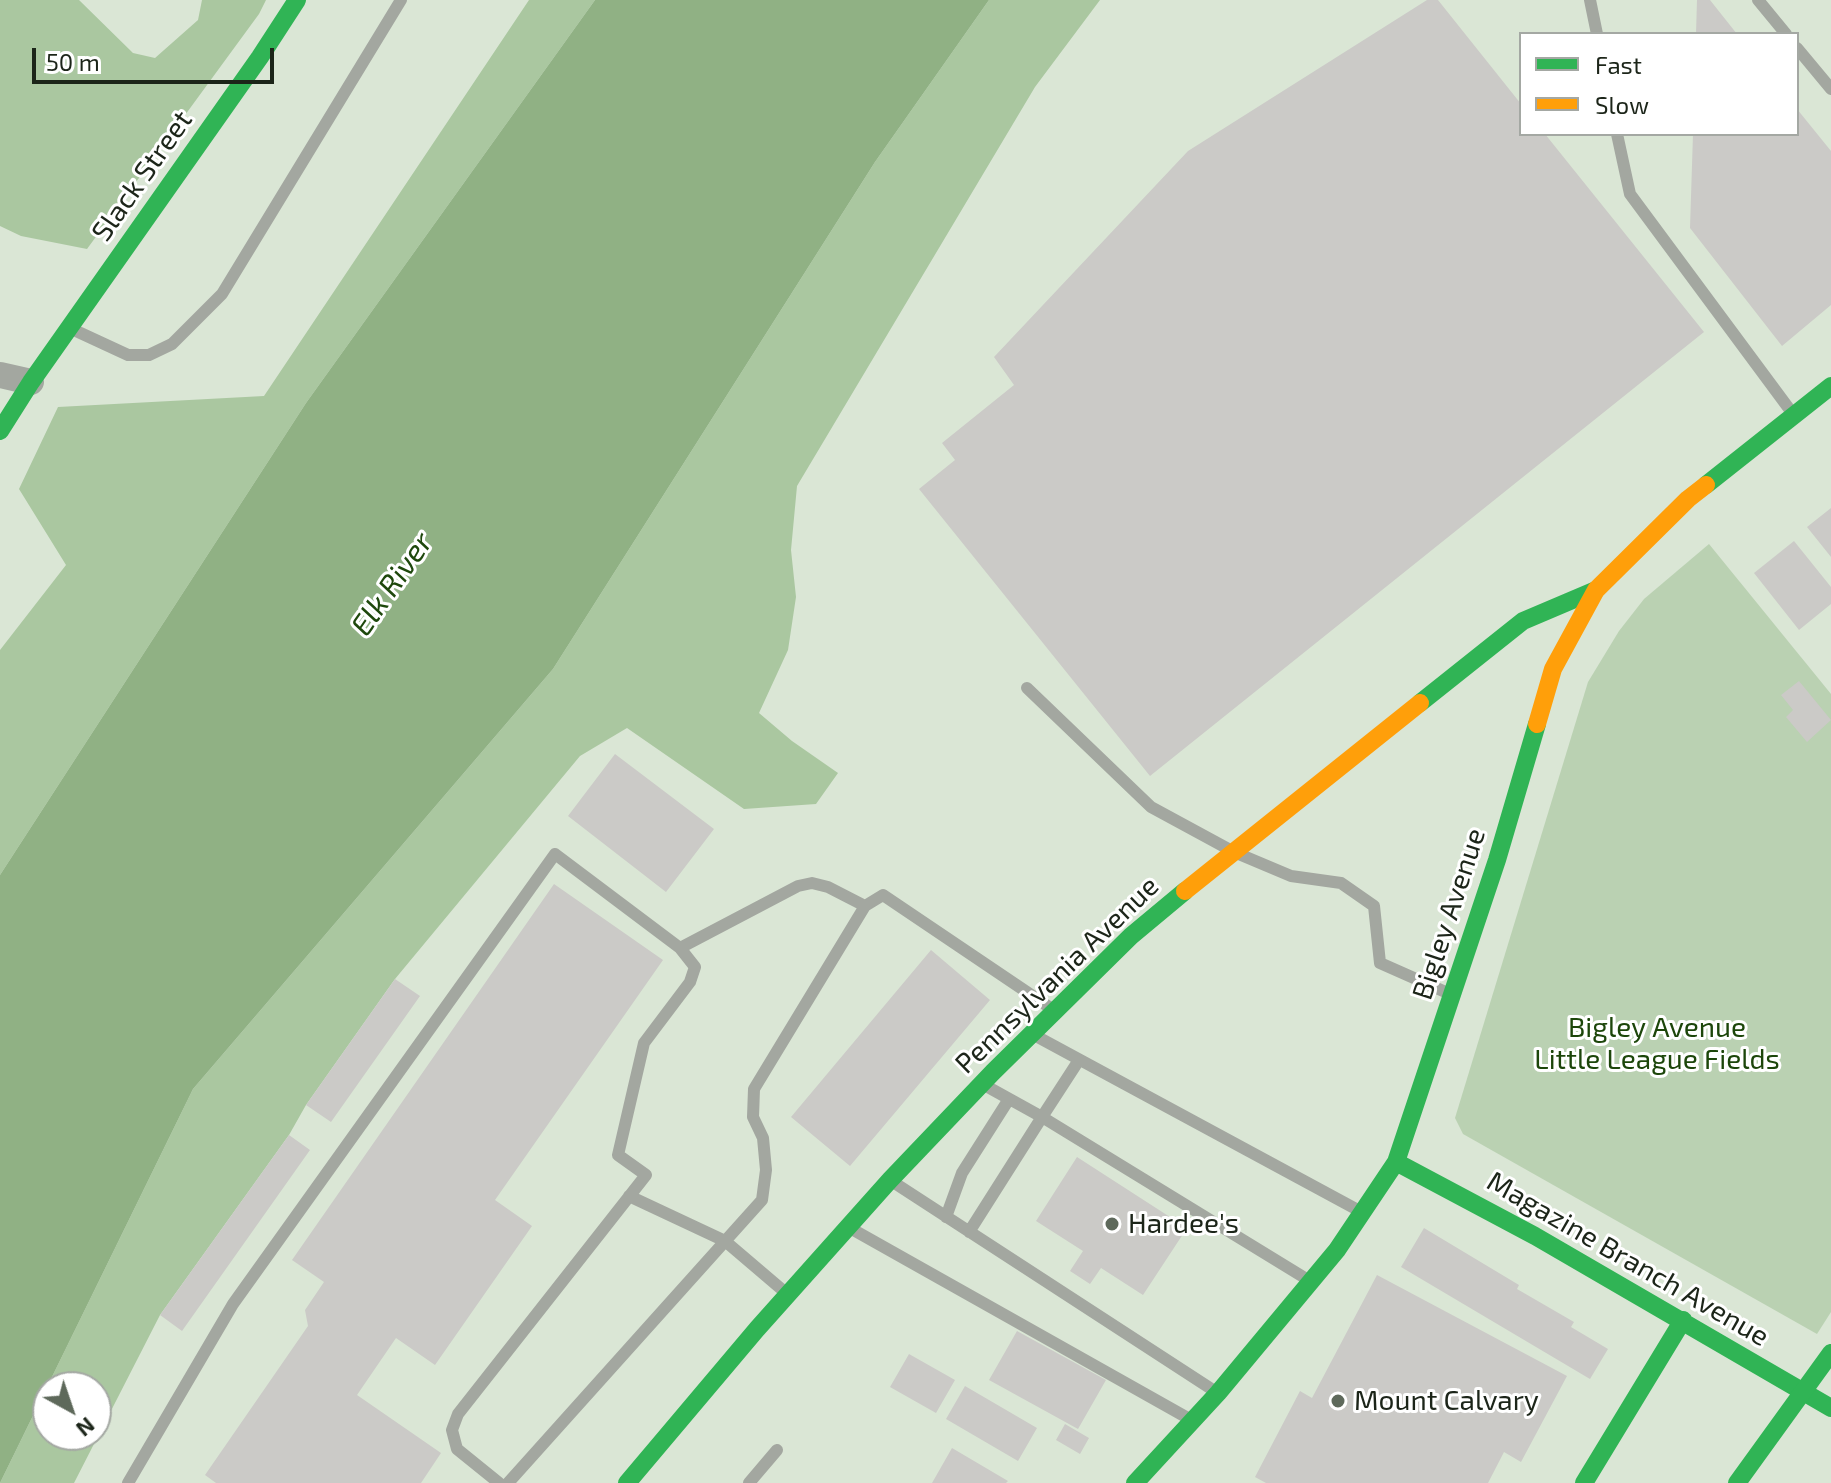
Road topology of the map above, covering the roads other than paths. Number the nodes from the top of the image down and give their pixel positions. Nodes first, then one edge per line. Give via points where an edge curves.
1 (297, 0) edge
2 (401, 0) edge
3 (1590, 0) edge
4 (1758, 0) edge
5 (1597, 32) edge
6 (1784, 32) edge
7 (1799, 50) edge
8 (1831, 89) edge
9 (1617, 136) edge
10 (69, 328) junction
11 (0, 375) edge
12 (31, 382) junction
13 (1831, 386) edge
14 (1794, 415) junction
15 (3, 422) edge
16 (1596, 590) junction
17 (1027, 688) dead end
18 (1234, 852) junction
19 (865, 906) junction
20 (680, 948) junction
21 (1453, 996) junction
22 (1055, 1011) junction
23 (1031, 1034) junction
24 (1079, 1060) junction
25 (981, 1084) junction
26 (1009, 1099) junction
27 (1042, 1117) junction
28 (1396, 1162) junction
29 (890, 1180) junction
30 (629, 1196) junction
31 (1363, 1212) junction
32 (946, 1217) junction
33 (848, 1227) junction
34 (969, 1232) junction
35 (725, 1241) junction
36 (1311, 1282) junction
37 (788, 1295) junction
38 (1683, 1320) junction
39 (1831, 1353) edge
40 (1218, 1393) junction
41 (1831, 1408) edge
42 (1192, 1421) junction
43 (777, 1450) dead end
44 (128, 1483) edge
45 (499, 1483) edge
46 (508, 1483) edge
47 (627, 1483) edge
48 (749, 1483) edge
49 (1135, 1483) edge
50 (1584, 1483) edge
51 (1737, 1483) edge

1 - 10 main road, Slack Street
2 - 10 lane via 222,294 172,344 149,355 128,355
3 - 5 lane
4 - 6 lane
7 - 8 lane
9 - 14 lane via 1630,194
10 - 12 main road, Slack Street
11 - 12 street
12 - 15 main road, Slack Street
13 - 14 main road, Bigley Avenue
14 - 16 main road, Bigley Avenue via 1688,499
16 - 18 main road, Pennsylvania Avenue via 1523,621
16 - 21 main road, Bigley Avenue via 1553,669
17 - 18 lane via 1151,807
18 - 21 lane via 1291,876 1341,883 1374,906 1380,963
18 - 22 main road, Pennsylvania Avenue via 1131,936
19 - 20 lane via 828,887 798,886
19 - 22 lane via 883,895
19 - 35 lane via 754,1089 753,1117 763,1138 766,1170 762,1200
20 - 30 lane via 695,967 690,982 644,1043 618,1155 646,1175
20 - 44 lane via 555,854 233,1304
21 - 28 main road, Bigley Avenue
22 - 23 main road, Pennsylvania Avenue
23 - 24 lane
23 - 25 main road, Pennsylvania Avenue
24 - 27 lane
24 - 31 lane
25 - 26 lane
25 - 29 main road, Pennsylvania Avenue
26 - 27 lane
26 - 32 lane via 962,1173
27 - 34 lane
27 - 36 lane
28 - 31 main road, Bigley Avenue
28 - 38 main road, Magazine Branch Avenue
29 - 32 lane
29 - 33 main road, Pennsylvania Avenue
30 - 35 lane
30 - 45 lane via 458,1414 452,1430 457,1449
31 - 36 main road, Bigley Avenue
32 - 34 lane
33 - 37 main road, Pennsylvania Avenue
33 - 42 lane
34 - 40 lane
35 - 37 lane
35 - 46 lane
36 - 40 main road, Bigley Avenue
37 - 47 main road, Pennsylvania Avenue
38 - 41 main road, Magazine Branch Avenue
38 - 50 main road
39 - 51 main road, bridge
40 - 42 main road, Bigley Avenue
42 - 49 main road, Bigley Avenue
43 - 48 lane

